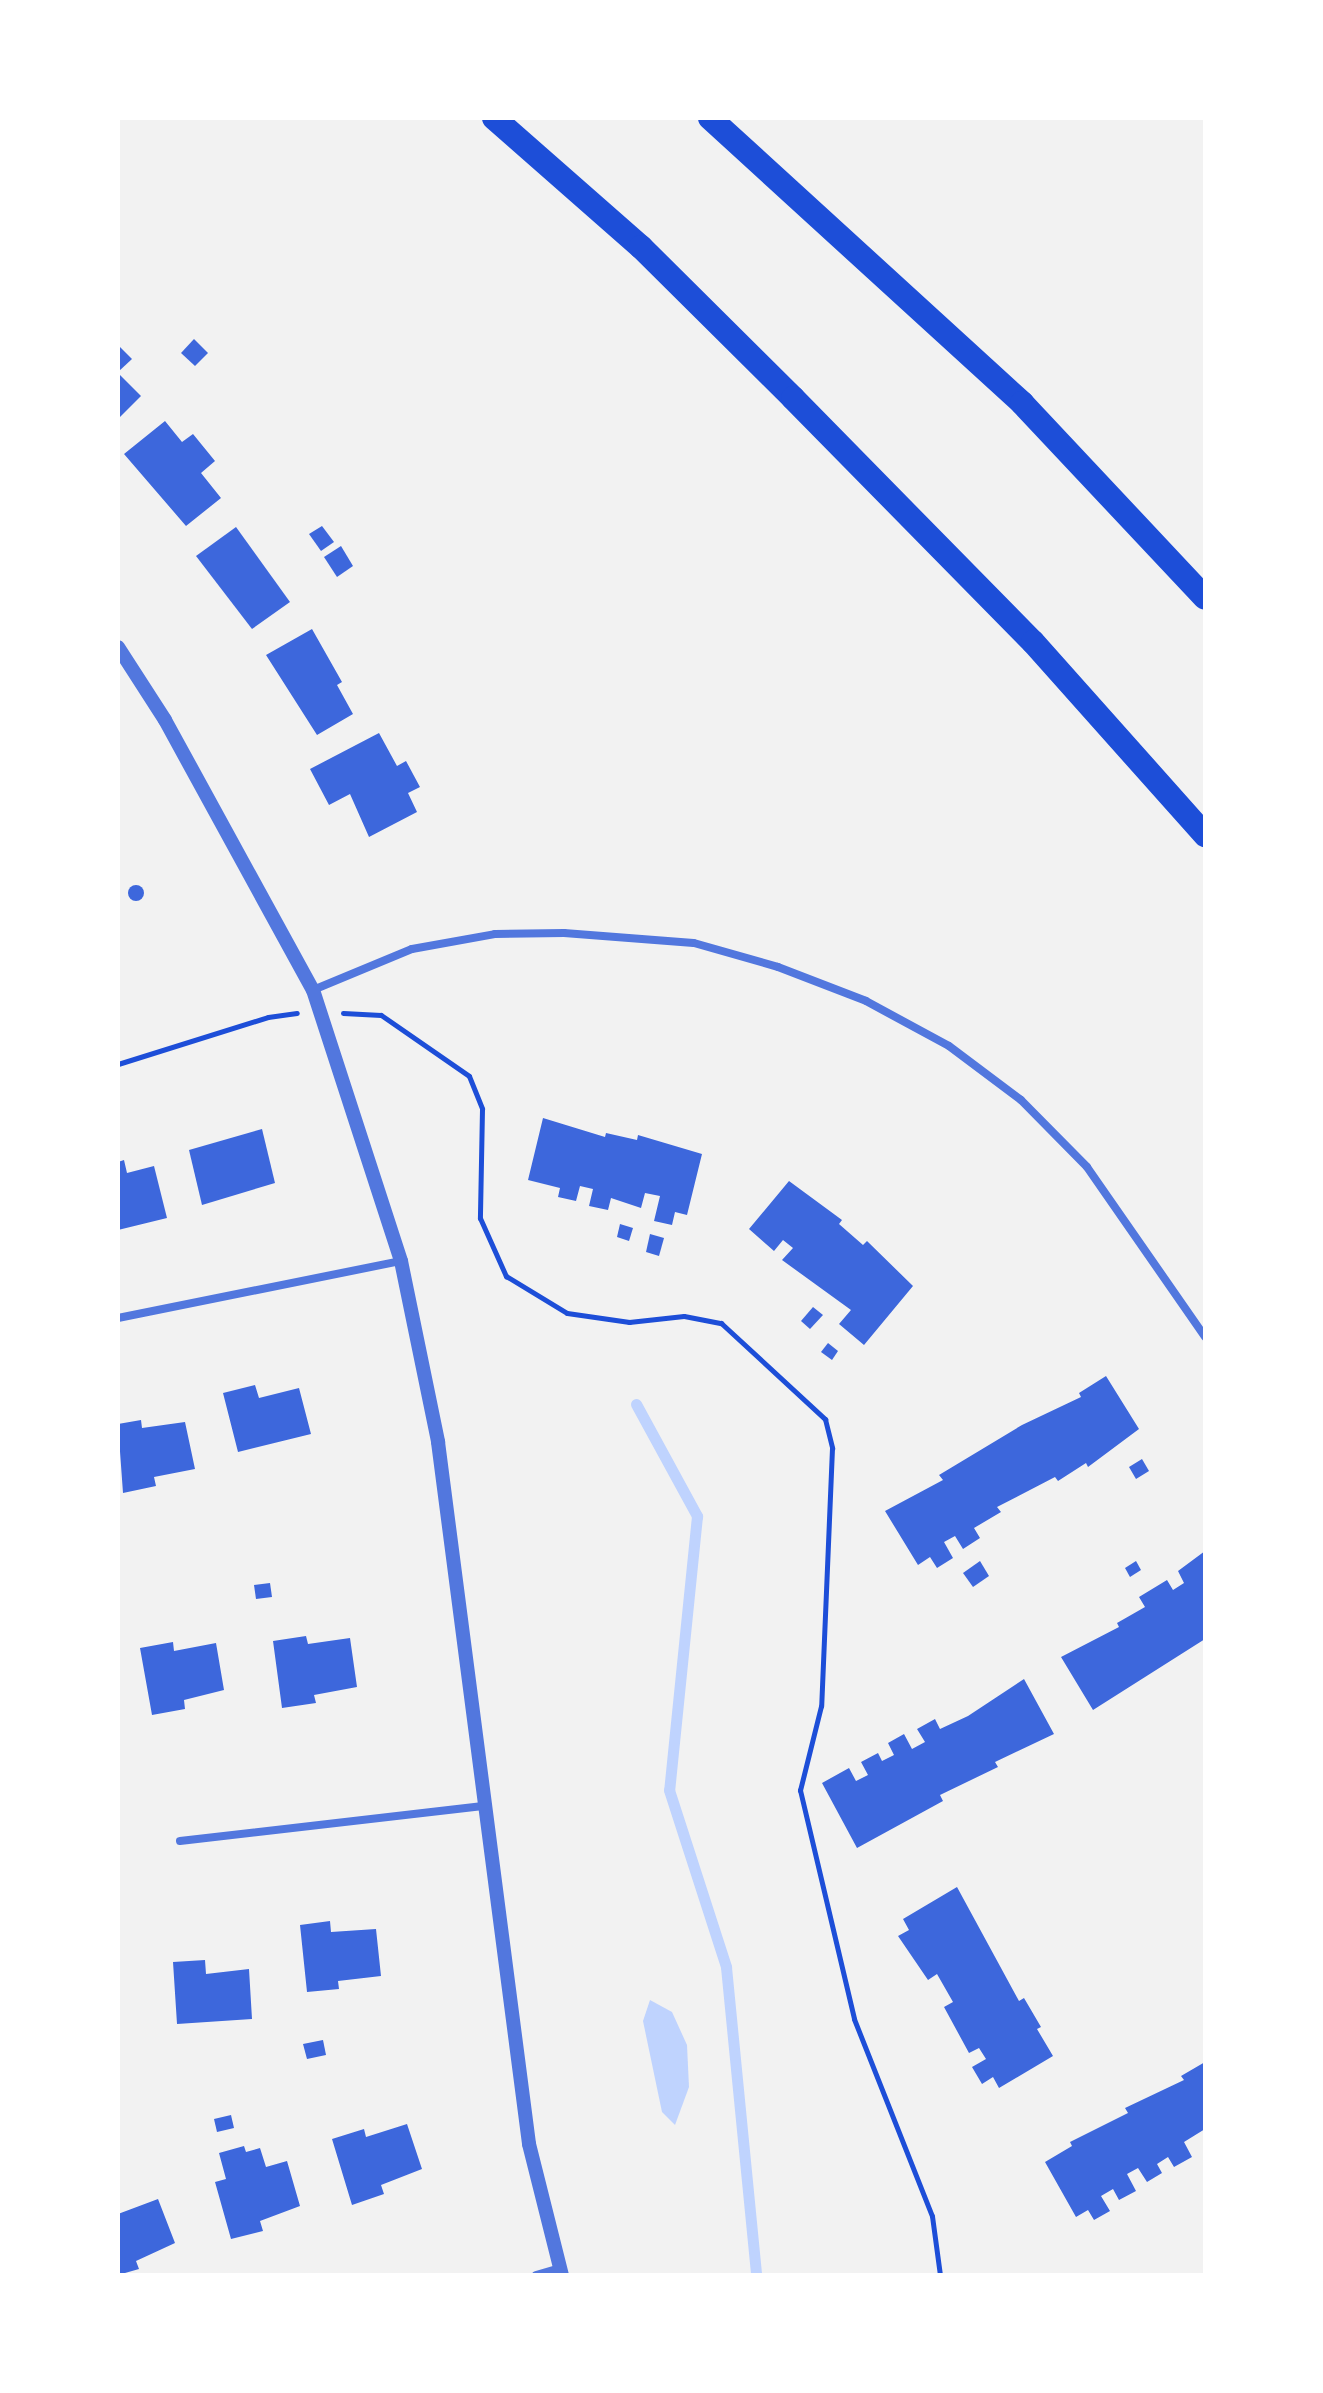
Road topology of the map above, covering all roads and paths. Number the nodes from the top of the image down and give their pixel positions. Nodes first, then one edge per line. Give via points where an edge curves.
1 (494, 118) edge
2 (710, 118) edge
3 (1205, 598) edge
4 (118, 647) edge
5 (1205, 835) edge
6 (313, 990) junction
7 (319, 1012) junction
8 (118, 1064) edge
9 (401, 1261) junction
10 (118, 1318) edge
11 (1205, 1337) edge
12 (483, 1806) junction
13 (180, 1841) dead end
14 (561, 2272) edge
15 (536, 2275) edge
16 (940, 2275) edge

1 - 5 highway via 641,247 793,398 1033,642
2 - 3 highway via 1022,403
4 - 6 street via 165,720
6 - 7 street
6 - 11 street via 412,949 495,934 564,933 694,943 866,1001 949,1046 1021,1100 1087,1167
7 - 8 path via 277,1014
7 - 9 street
7 - 16 path via 381,1015 469,1076 482,1109 480,1218 506,1276 567,1313 629,1322 684,1316 721,1323 825,1419 832,1448 821,1706 800,1790 854,2019 932,2216
9 - 10 street
9 - 12 street via 438,1442
12 - 13 street
12 - 14 street via 529,2144
14 - 15 street

